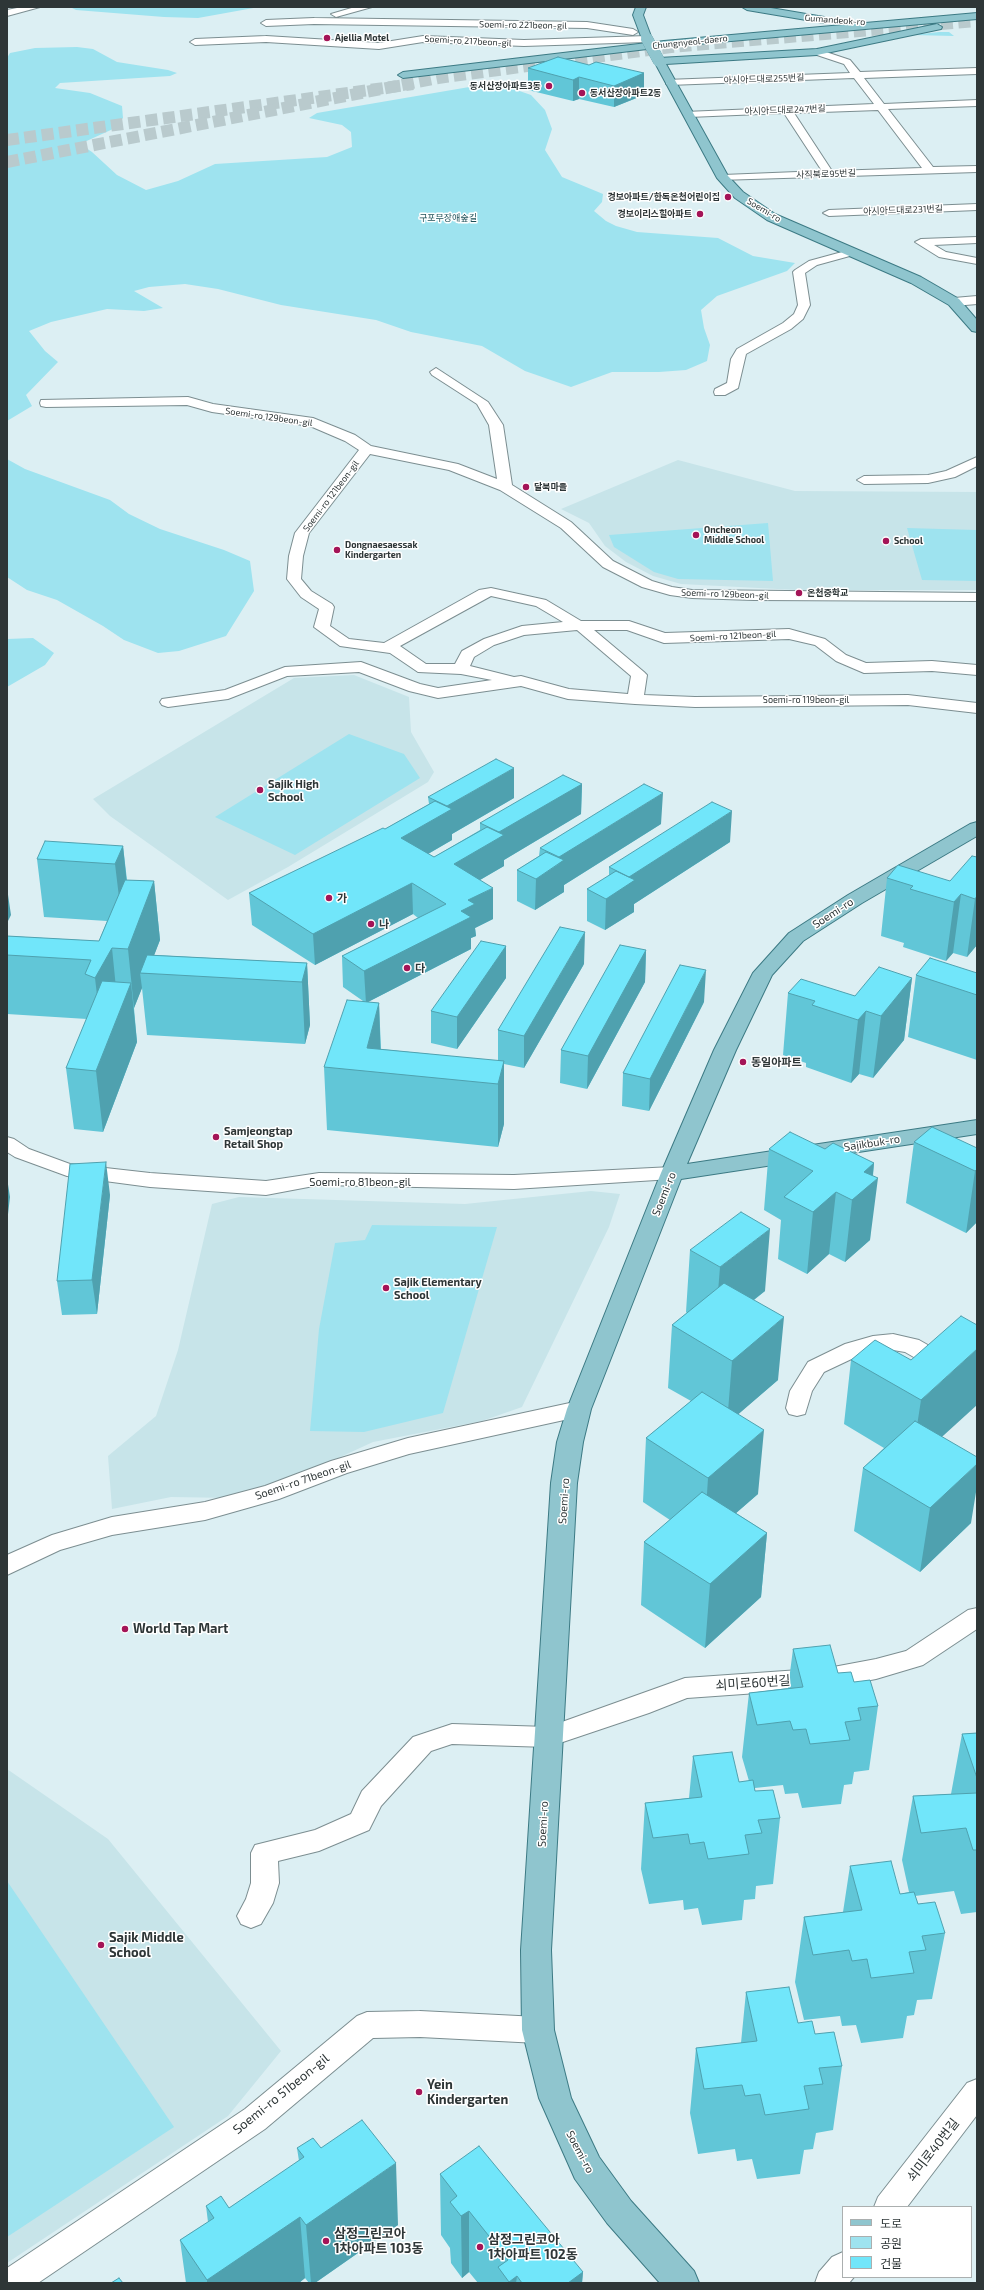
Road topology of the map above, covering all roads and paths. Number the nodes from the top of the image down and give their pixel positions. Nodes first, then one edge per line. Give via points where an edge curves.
1 (35, 7) edge
2 (367, 7) edge
3 (641, 7) edge
4 (747, 7) edge
5 (403, 10) dead end
6 (383, 12) dead end
7 (7, 13) edge
8 (977, 16) edge
9 (314, 21) junction
10 (348, 22) junction
11 (266, 23) dead end
12 (400, 23) junction
13 (899, 23) junction
14 (977, 23) edge
15 (541, 27) junction
16 (937, 27) junction
17 (508, 30) dead end
18 (591, 31) dead end
19 (646, 36) junction
20 (195, 42) dead end
21 (817, 52) junction
22 (659, 61) junction
23 (977, 71) edge
24 (403, 75) tunnel mouth
25 (858, 75) junction
26 (669, 82) junction
27 (413, 84) tunnel mouth
28 (973, 103) edge
29 (882, 107) junction
30 (787, 110) junction
31 (977, 112) edge
32 (689, 114) junction
33 (977, 169) edge
34 (929, 170) junction
35 (830, 174) junction
36 (723, 178) junction
37 (977, 207) edge
38 (828, 213) dead end
39 (977, 240) edge
40 (853, 252) junction
41 (977, 261) edge
42 (977, 300) edge
43 (954, 302) junction
44 (977, 328) edge
45 (436, 372) dead end
46 (720, 392) dead end
47 (46, 403) dead end
48 (367, 449) junction
49 (977, 461) edge
50 (864, 480) dead end
51 (505, 487) junction
52 (977, 596) edge
53 (582, 625) junction
54 (386, 648) junction
55 (461, 669) junction
56 (977, 670) edge
57 (520, 682) junction
58 (635, 698) junction
59 (168, 702) dead end
60 (977, 708) edge
61 (977, 828) edge
62 (977, 1127) edge
63 (7, 1143) edge
64 (672, 1173) junction
65 (977, 1384) edge
66 (797, 1408) dead end
67 (578, 1409) junction
68 (7, 1566) edge
69 (977, 1617) edge
70 (548, 1737) junction
71 (251, 1916) dead end
72 (538, 2030) junction
73 (977, 2092) edge
74 (890, 2206) edge
75 (842, 2268) edge
76 (11, 2283) edge
77 (682, 2283) edge
78 (830, 2283) edge

1 - 7 street
2 - 9 street, Soemi-ro 221beon-gil
3 - 19 main road, Soemi-ro via 638,15
4 - 13 main road, Gumandeok-ro via 823,20
5 - 12 street
6 - 10 street, Soemi-ro 221beon-gil via 350,19
8 - 13 main road, Chungnyeol-daero
9 - 10 street, Soemi-ro 221beon-gil
9 - 11 street, Soemi-ro 221beon-gil
10 - 12 street, Soemi-ro 221beon-gil
12 - 15 street, Soemi-ro 221beon-gil
13 - 24 main road, Chungnyeol-daero via 664,44
14 - 16 main road, Chungnyeol-daero
15 - 17 street
15 - 18 street
15 - 19 street, Soemi-ro 221beon-gil via 600,26
16 - 21 main road
16 - 27 main road, Chungnyeol-daero via 634,55
19 - 20 street, Soemi-ro 217beon-gil via 524,44 423,39 379,46 266,39
19 - 22 main road, Soemi-ro, bridge
21 - 22 main road
21 - 25 street via 847,62
22 - 26 main road, Soemi-ro
23 - 25 street, 아시아드대로255번길
25 - 26 street, 아시아드대로255번길
25 - 29 street
26 - 32 main road, Soemi-ro
28 - 29 street, 아시아드대로247번길
28 - 31 street
29 - 30 street, 아시아드대로247번길
29 - 34 street
30 - 32 street, 아시아드대로247번길
30 - 35 street
32 - 36 main road, Soemi-ro
33 - 34 street, 사직북로95번길
34 - 35 street, 사직북로95번길
35 - 36 street, 사직북로95번길
36 - 40 main road, Soemi-ro via 740,195 771,217
37 - 38 street, 아시아드대로231번길
39 - 41 street via 921,242 943,255
40 - 43 main road, Soemi-ro via 916,280
40 - 46 street via 813,264 799,272 804,305 799,316 787,326 741,352 737,359 733,385
42 - 43 street
43 - 44 main road, Soemi-ro
45 - 51 street via 482,402 496,425
47 - 48 street, Soemi-ro 129beon-gil via 188,401 212,408 313,422 350,438
48 - 51 street, Soemi-ro 129beon-gil via 453,467
48 - 54 street, Soemi-ro 121beon-gil via 302,533 294,578 306,594 327,607 322,627 345,643
49 - 50 street via 950,474 928,480
51 - 52 street, Soemi-ro 129beon-gil via 566,525 608,564 647,584 670,591 754,596
53 - 54 street via 541,603 491,592 484,593
53 - 55 street, Soemi-ro 121beon-gil via 522,631 490,642 467,654
53 - 56 street, Soemi-ro 121beon-gil via 629,626 664,638 789,634 820,642 841,658 864,668 932,666
53 - 58 street via 639,675
54 - 55 street, Soemi-ro 121beon-gil via 394,649 423,669
55 - 57 street
57 - 58 street, Soemi-ro 119beon-gil via 568,694
57 - 59 street, Soemi-ro 119beon-gil via 438,693 414,688 361,668 285,672 228,694
58 - 60 street, Soemi-ro 119beon-gil via 695,702 908,700
61 - 64 main road, Soemi-ro via 855,899 796,937 763,974 725,1050
62 - 64 main road, Sajikbuk-ro
63 - 64 street, Soemi-ro 81beon-gil via 22,1153 68,1170 150,1180 266,1188 319,1179 514,1182
64 - 67 main road, Soemi-ro
65 - 66 street via 911,1345 893,1342 873,1344 853,1349 816,1367 801,1391
67 - 68 street, Soemi-ro 71beon-gil via 408,1446 339,1466 271,1493 205,1511 112,1526 52,1544
67 - 70 main road, Soemi-ro via 564,1483
69 - 70 street, 쇠미로60번길 via 914,1658 876,1669 828,1678 685,1688
70 - 71 street via 452,1734 422,1744 371,1799 360,1822 319,1840 264,1853 264,1883 259,1903
70 - 72 main road, Soemi-ro via 536,1950
72 - 76 street, Soemi-ro 51beon-gil via 420,2024 367,2025 255,2119
72 - 77 main road, Soemi-ro via 555,2098 587,2168 619,2212
73 - 74 street, 쇠미로40번길
75 - 78 street

